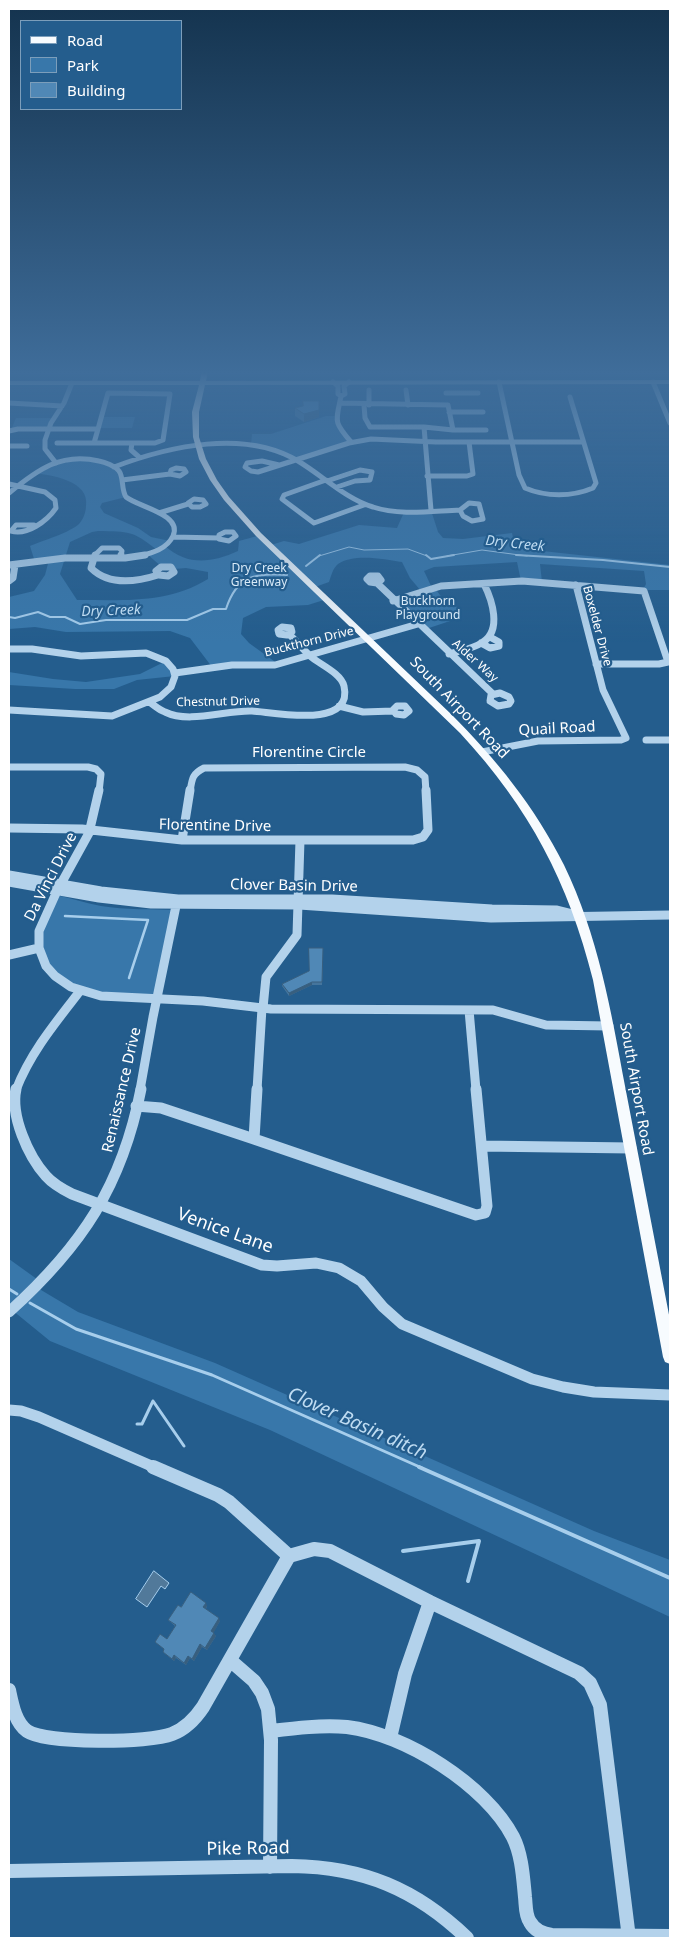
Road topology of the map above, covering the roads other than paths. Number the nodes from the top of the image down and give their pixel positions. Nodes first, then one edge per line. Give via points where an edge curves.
1 (77, 461) edge
2 (89, 461) edge
3 (129, 461) edge
4 (205, 461) edge
5 (254, 461) edge
6 (260, 461) edge
7 (292, 461) edge
8 (296, 461) edge
9 (426, 461) edge
10 (471, 461) edge
11 (516, 461) edge
12 (589, 461) edge
13 (56, 463) joint
14 (279, 465) junction
15 (114, 467) junction
16 (170, 474) dead end
17 (427, 476) junction
18 (122, 480) junction
19 (327, 481) junction
20 (9, 484) edge
21 (17, 486) junction
22 (337, 487) junction
23 (9, 493) edge
24 (188, 504) dead end
25 (364, 505) junction
26 (431, 510) junction
27 (460, 510) dead end
28 (159, 513) junction
29 (34, 525) dead end
30 (173, 537) junction
31 (219, 538) dead end
32 (94, 556) junction
33 (12, 565) edge
34 (158, 575) dead end
35 (9, 581) edge
36 (377, 583) dead end
37 (484, 584) junction
38 (576, 584) junction
39 (393, 601) junction
40 (418, 624) junction
41 (289, 634) dead end
42 (490, 637) junction
43 (366, 639) junction
44 (481, 644) junction
45 (9, 649) edge
46 (449, 654) junction
47 (310, 656) junction
48 (596, 664) junction
49 (175, 673) junction
50 (494, 694) dead end
51 (149, 702) junction
52 (339, 706) junction
53 (9, 710) edge
54 (393, 711) dead end
55 (625, 732) joint
56 (646, 740) dead end
57 (670, 740) edge
58 (482, 752) junction
59 (9, 767) edge
60 (9, 828) edge
61 (90, 830) junction
62 (421, 838) joint
63 (182, 840) junction
64 (300, 840) junction
65 (9, 875) edge
66 (9, 882) edge
67 (59, 887) junction
68 (177, 902) junction
69 (299, 902) junction
70 (580, 916) junction
71 (670, 916) edge
72 (38, 948) junction
73 (9, 955) edge
74 (80, 991) junction
75 (157, 998) junction
76 (262, 1008) junction
77 (469, 1010) junction
78 (609, 1026) junction
79 (136, 1106) junction
80 (254, 1139) junction
81 (482, 1146) junction
82 (631, 1148) junction
83 (100, 1204) junction
84 (9, 1312) edge
85 (670, 1357) edge
86 (670, 1395) edge
87 (9, 1410) edge
88 (289, 1556) junction
89 (430, 1602) junction
90 (231, 1661) junction
91 (9, 1690) edge
92 (271, 1731) junction
93 (390, 1738) junction
94 (270, 1867) junction
95 (9, 1871) edge
96 (670, 1936) edge
97 (629, 1937) edge
98 (467, 1938) edge

1 - 13 street
2 - 15 street
3 - 15 street
4 - 43 main road, South Airport Road via 226,496
5 - 14 street via 245,467 256,472
6 - 14 street
7 - 14 street
8 - 19 street
9 - 17 street
10 - 17 street via 473,474
11 - 12 street via 522,484 546,494 579,494 593,488 596,483
13 - 21 street via 38,470
15 - 18 street
16 - 18 street
17 - 26 street
18 - 28 street via 126,497
19 - 22 street
19 - 22 street via 360,470 372,472 370,480
19 - 25 street via 284,495 282,499 314,523
20 - 21 street
21 - 23 street
21 - 29 street via 45,492 56,501 53,515
22 - 25 street
24 - 28 street
25 - 26 street via 391,510
26 - 27 street
28 - 30 street via 173,523
30 - 31 street
30 - 32 street via 166,545 136,556 121,557 120,549 109,547 100,549
32 - 33 street
32 - 34 street via 92,570 107,579
33 - 35 street via 13,578
36 - 39 street, Alder Way
37 - 38 street, Boxelder Drive via 529,581
37 - 39 street, Boxelder Drive via 438,586
37 - 42 street via 490,595 495,624
38 - 48 street, Boxelder Drive
38 - 48 street via 636,588 645,592 668,661 661,664
39 - 40 street, Alder Way
40 - 43 street, Buckthorn Drive
40 - 46 street, Alder Way
41 - 47 street
42 - 44 street
42 - 44 street via 499,642 498,647
43 - 47 street, Buckthorn Drive
43 - 58 main road, South Airport Road
44 - 46 street
45 - 49 street via 81,656 146,653 166,661
46 - 50 street, Alder Way
47 - 49 street, Buckthorn Drive via 271,665 232,665
47 - 52 street via 344,685 345,697
48 - 55 street, Boxelder Drive via 604,693
49 - 51 street via 167,692
51 - 52 street, Chestnut Drive via 164,712 183,717 251,711 314,716
51 - 53 street via 108,717
52 - 54 street via 363,712
55 - 58 street, Quail Road via 626,738 622,740 538,741
56 - 57 street
58 - 70 main road, South Airport Road via 505,778 544,837 564,874
59 - 61 street, Da Vinci Drive via 88,767 97,770 101,781
60 - 61 street, Florentine Drive
61 - 63 street, Florentine Drive
61 - 67 street, Da Vinci Drive
62 - 63 street, Florentine Circle via 429,828 425,780 422,773 414,768 210,767 198,770 192,776
62 - 64 street, Florentine Drive via 404,841
63 - 64 street, Florentine Drive
64 - 69 street
65 - 67 street, Clover Basin Drive
66 - 67 street, Clover Basin Drive
67 - 68 street, Clover Basin Drive via 124,902
67 - 72 street, Da Vinci Drive via 40,925
68 - 69 street, Clover Basin Drive
68 - 75 street, Renaissance Drive
69 - 70 street, Clover Basin Drive via 491,918
69 - 76 street via 296,938 266,977
70 - 71 street, Clover Basin Drive
70 - 78 main road, South Airport Road
72 - 73 street
72 - 74 street via 52,973
74 - 75 street via 101,996
74 - 83 street, Venice Lane via 21,1076 14,1095 15,1114 33,1158 46,1178 63,1190
75 - 76 street
75 - 79 street, Renaissance Drive
76 - 77 street
76 - 80 street
77 - 78 street via 497,1011 546,1025
77 - 81 street
78 - 82 main road, South Airport Road
79 - 80 street via 161,1108
79 - 83 street, Renaissance Drive via 122,1161
80 - 81 street via 476,1215 487,1210
81 - 82 street
82 - 85 main road, South Airport Road
83 - 84 street, Renaissance Drive via 71,1248
83 - 86 street, Venice Lane via 267,1266 278,1268 316,1263 339,1268 366,1285 402,1324 532,1379 586,1392
87 - 88 street via 39,1417 218,1495
88 - 89 street via 314,1549 326,1550
88 - 90 street
89 - 93 street via 405,1674
89 - 97 street via 560,1663 590,1683 601,1708
90 - 91 street via 192,1721 160,1738 37,1737 17,1720
90 - 92 street via 248,1674 262,1694 268,1708
92 - 93 street via 338,1727
92 - 94 street
93 - 97 street via 447,1770 478,1795 502,1822 518,1852 527,1916 536,1929 552,1935
94 - 95 street, Pike Road
94 - 98 street, Pike Road via 328,1867 368,1876 418,1899
96 - 97 street

